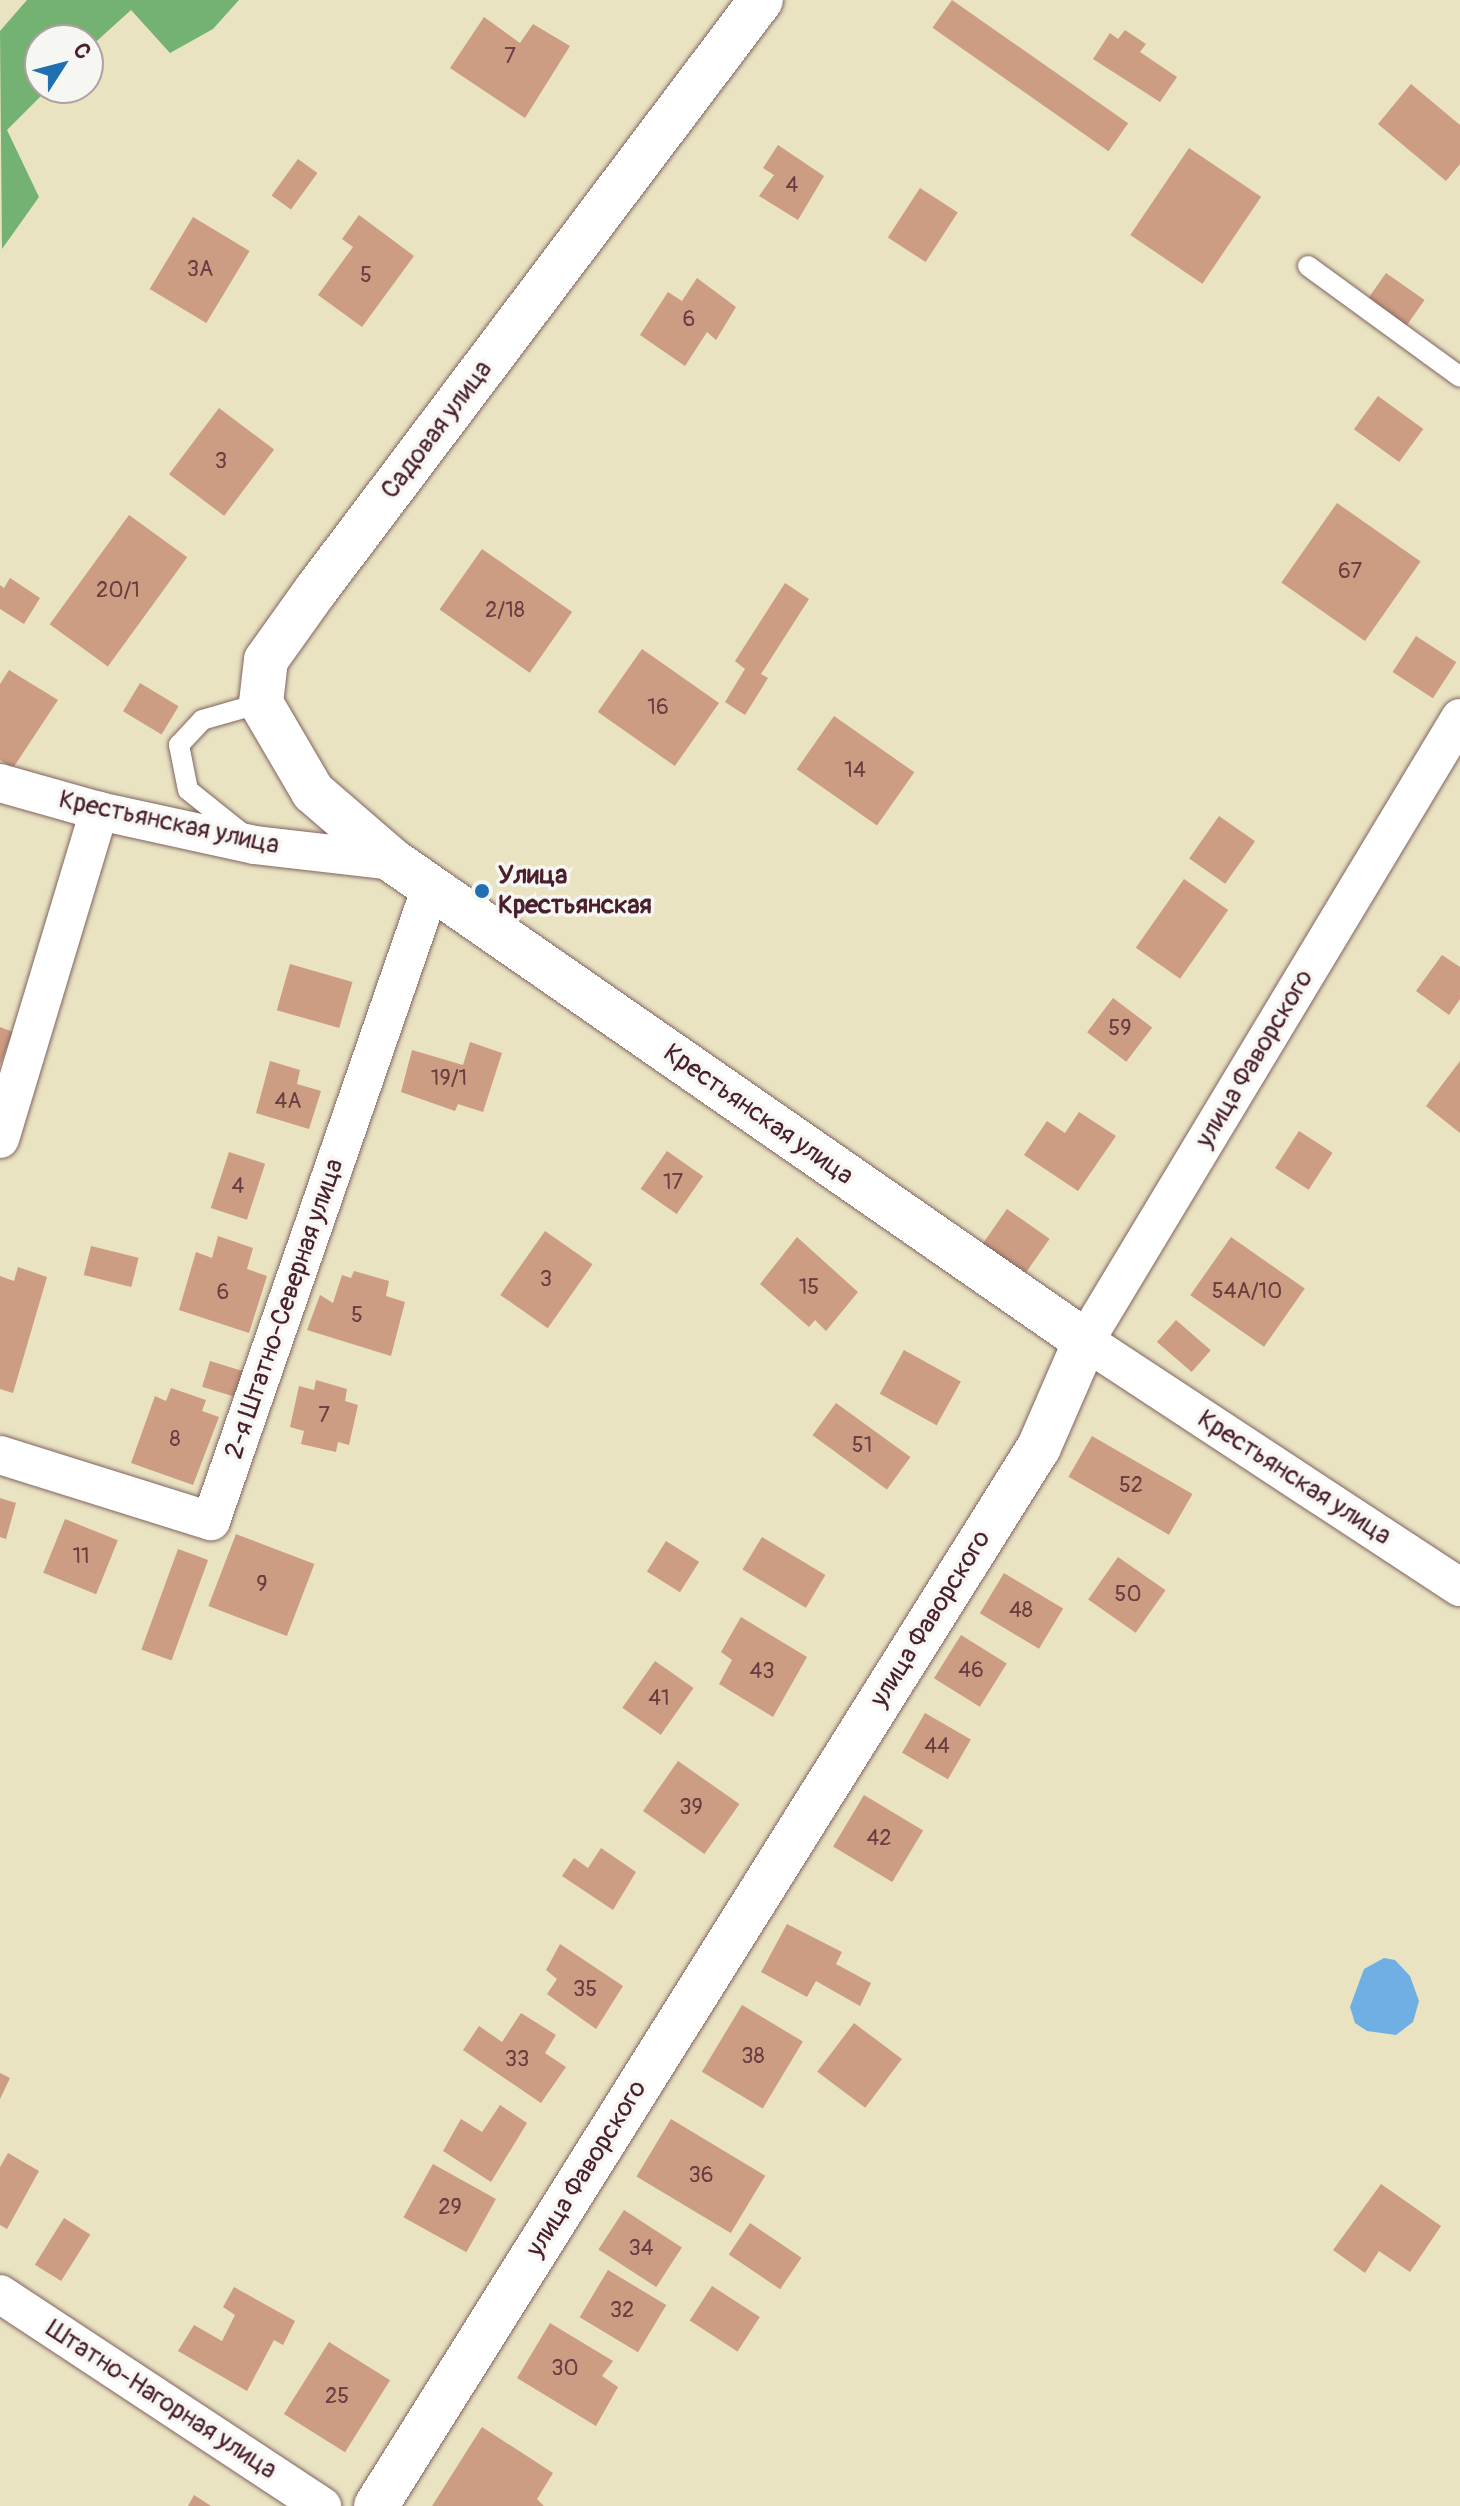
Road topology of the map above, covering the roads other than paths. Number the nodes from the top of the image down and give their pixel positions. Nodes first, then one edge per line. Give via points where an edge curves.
1 (761, 0) edge
2 (1308, 266) dead end
3 (1460, 377) edge
4 (261, 703) junction
5 (1460, 718) edge
6 (0, 783) edge
7 (99, 811) junction
8 (255, 845) junction
9 (393, 861) junction
10 (431, 887) junction
11 (0, 1139) edge
12 (1085, 1341) junction
13 (0, 1455) edge
14 (1460, 1587) edge
15 (0, 2294) edge
16 (322, 2506) edge
17 (376, 2506) edge

1 - 4 street, Садовая улица via 266,660
2 - 3 lane
4 - 8 lane via 202,720 179,745 188,790
4 - 9 street via 313,792
5 - 12 street, улица Фаворского
6 - 7 street, Крестьянская улица
7 - 8 street, Крестьянская улица
7 - 11 street
8 - 9 street, Крестьянская улица
9 - 10 street, Крестьянская улица
10 - 12 street, Крестьянская улица
10 - 13 street, 2-я Штатно-Северная улица via 211,1521
12 - 14 street, Крестьянская улица
12 - 17 street, улица Фаворского via 1039,1447
15 - 16 street, Штатно-Нагорная улица

